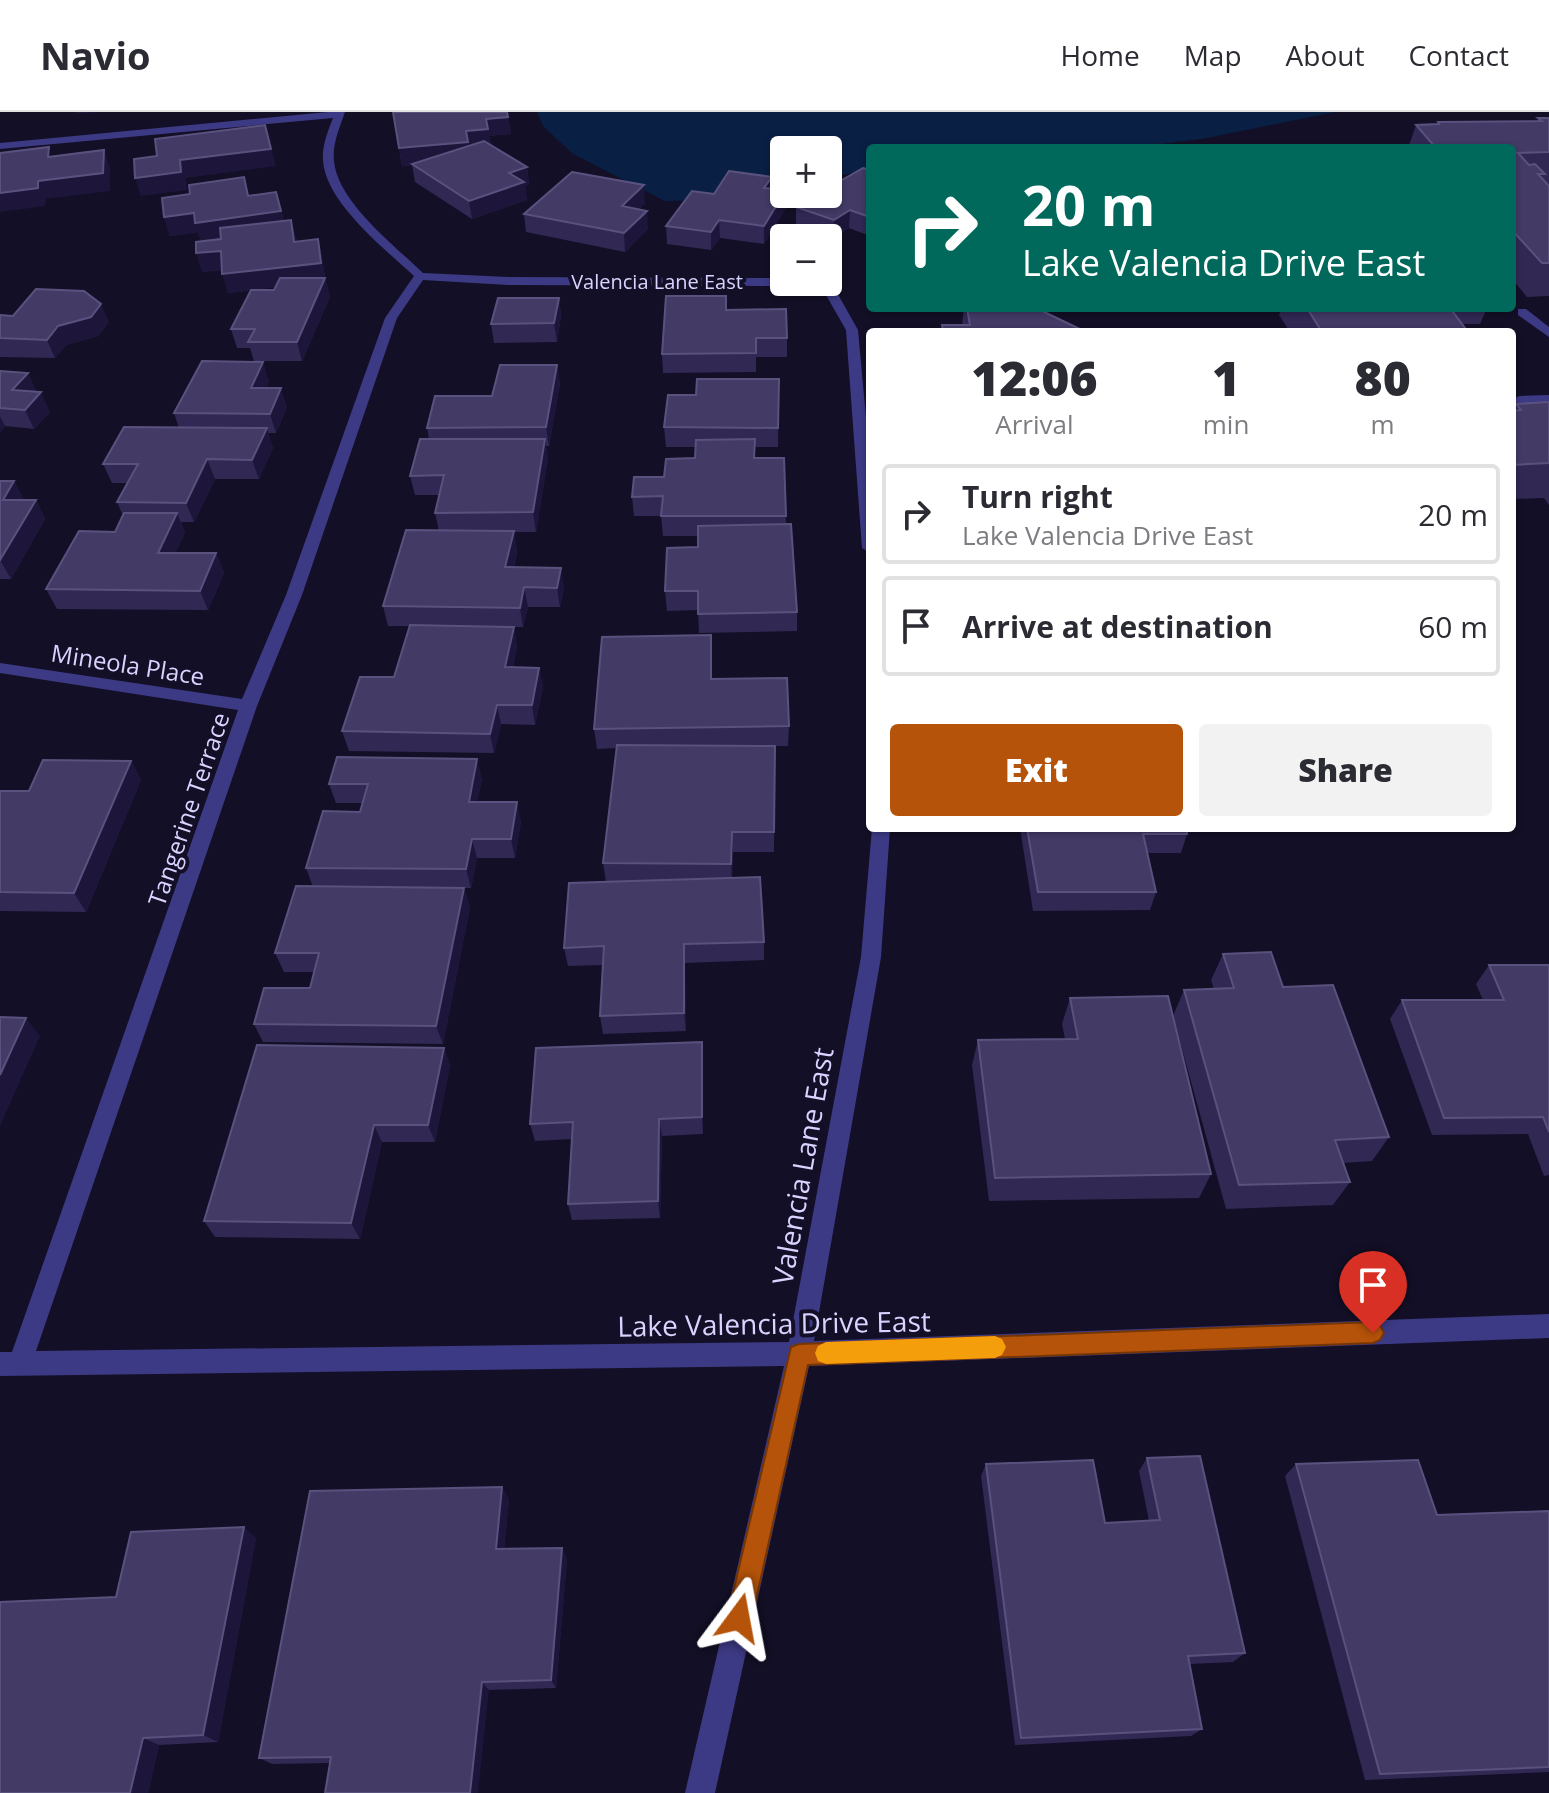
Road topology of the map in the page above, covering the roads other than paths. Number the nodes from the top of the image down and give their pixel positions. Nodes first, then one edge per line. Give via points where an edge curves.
1 (340, 113) edge
2 (0, 146) edge
3 (420, 276) junction
4 (1522, 312) dead end
5 (1549, 333) edge
6 (1549, 399) edge
7 (1519, 400) edge
8 (866, 500) edge
9 (0, 668) edge
10 (248, 706) junction
11 (881, 832) edge
12 (1549, 1326) edge
13 (799, 1354) junction
14 (10, 1365) edge
15 (700, 1793) edge

1 - 2 street
1 - 3 street via 329,144 329,166 368,224
3 - 8 street, Valencia Lane East via 770,282 831,292 852,330
3 - 10 street, Tangerine Terrace via 391,318 294,595
4 - 5 street
6 - 7 street
9 - 10 street, Mineola Place
10 - 14 street, Tangerine Terrace
11 - 13 street, Valencia Lane East via 871,957
12 - 13 street, Lake Valencia Drive East
13 - 14 street, Lake Valencia Drive East
13 - 15 street, Valencia Lane East

